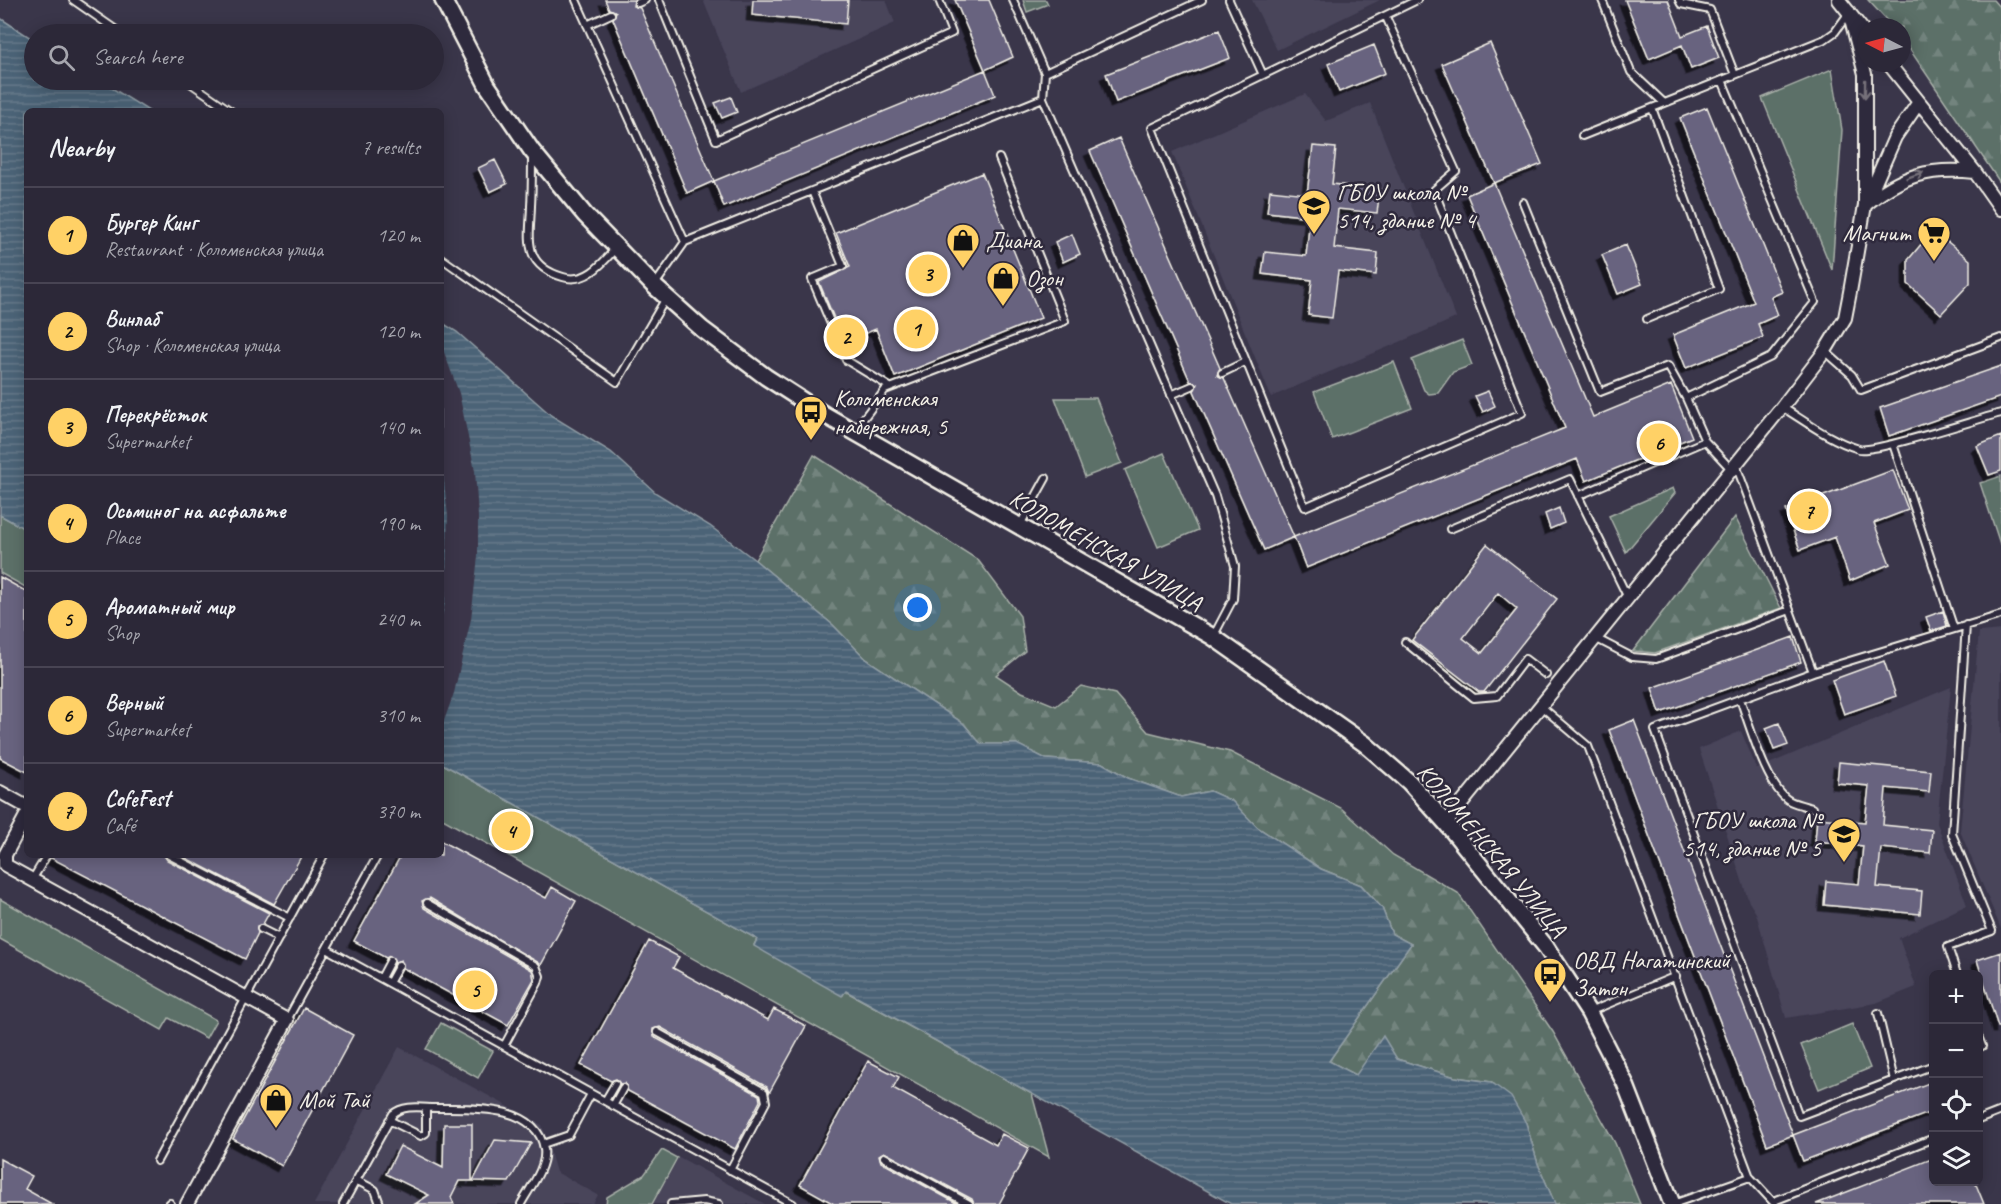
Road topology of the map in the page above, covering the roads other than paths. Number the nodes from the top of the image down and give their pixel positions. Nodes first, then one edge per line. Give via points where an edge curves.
1 (73, 0) edge
2 (443, 0) edge
3 (576, 0) edge
4 (645, 0) edge
5 (658, 0) edge
6 (939, 0) edge
7 (1013, 0) edge
8 (1202, 0) edge
9 (1229, 0) edge
10 (1417, 0) edge
11 (1602, 0) edge
12 (1679, 0) edge
13 (1839, 0) edge
14 (638, 3) dead end
15 (1850, 12) junction
16 (611, 14) dead end
17 (1386, 17) junction
18 (1857, 22) edge
19 (108, 24) edge
20 (587, 25) junction
21 (1895, 72) edge
22 (1045, 73) junction
23 (1263, 75) junction
24 (1736, 75) junction
25 (1722, 80) junction
26 (201, 90) edge
27 (1043, 98) junction
28 (1919, 102) junction
29 (1664, 103) junction
30 (227, 108) edge
31 (1652, 108) junction
32 (1582, 136) dead end
33 (532, 151) junction
34 (999, 158) dead end
35 (1976, 172) junction
36 (812, 191) junction
37 (1523, 202) dead end
38 (1865, 205) junction
39 (2001, 209) edge
40 (685, 242) junction
41 (618, 247) junction
42 (444, 260) edge
43 (654, 286) junction
44 (667, 297) junction
45 (1647, 319) dead end
46 (2001, 338) edge
47 (1825, 351) junction
48 (1245, 362) junction
49 (1222, 373) dead end
50 (1192, 386) dead end
51 (891, 387) junction
52 (1171, 395) junction
53 (1686, 398) junction
54 (1782, 407) junction
55 (2001, 413) edge
56 (854, 432) junction
57 (1705, 441) junction
58 (1893, 444) junction
59 (1733, 466) junction
60 (1046, 478) dead end
61 (1578, 496) junction
62 (1019, 526) junction
63 (1450, 530) dead end
64 (1628, 599) junction
65 (1790, 610) junction
66 (2001, 615) edge
67 (1966, 625) junction
68 (1954, 629) junction
69 (1213, 638) junction
70 (1597, 639) junction
71 (1405, 642) dead end
72 (1813, 672) junction
73 (1546, 675) dead end
74 (1740, 699) junction
75 (1542, 707) junction
76 (0, 792) edge
77 (24, 805) edge
78 (1812, 808) dead end
79 (24, 820) edge
80 (1446, 823) junction
81 (45, 858) edge
82 (175, 858) edge
83 (322, 858) edge
84 (376, 858) edge
85 (33, 880) junction
86 (427, 903) dead end
87 (290, 918) junction
88 (261, 928) dead end
89 (279, 938) junction
90 (327, 949) junction
91 (390, 961) dead end
92 (399, 965) dead end
93 (1955, 970) edge
94 (1676, 976) junction
95 (381, 978) junction
96 (389, 983) junction
97 (246, 998) junction
98 (1589, 1012) junction
99 (1878, 1013) dead end
100 (287, 1020) junction
101 (657, 1032) dead end
102 (504, 1046) junction
103 (1929, 1067) edge
104 (1894, 1080) junction
105 (615, 1084) dead end
106 (623, 1088) dead end
107 (591, 1094) junction
108 (605, 1101) junction
109 (613, 1106) junction
110 (426, 1108) junction
111 (2001, 1111) edge
112 (1983, 1118) edge
113 (389, 1120) junction
114 (1929, 1140) edge
115 (543, 1144) junction
116 (884, 1157) dead end
117 (157, 1161) dead end
118 (730, 1170) junction
119 (1750, 1176) junction
120 (356, 1180) junction
121 (1774, 1203) edge
122 (187, 1204) edge
123 (343, 1204) edge
124 (380, 1204) edge
125 (521, 1204) edge
126 (671, 1204) edge
127 (719, 1204) edge
128 (793, 1204) edge
129 (969, 1204) edge
130 (1672, 1204) edge

1 - 19 lane
2 - 33 street, КОЛОМЕНСКАЯ УЛИЦА via 487,85
3 - 20 lane
4 - 14 lane
5 - 6 lane via 716,140 952,33
7 - 22 lane
8 - 22 lane
9 - 23 lane
10 - 17 lane
11 - 29 lane via 1631,72
12 - 24 lane via 1681,4 1710,10
13 - 15 street
15 - 18 street
15 - 24 lane via 1825,39
15 -> 38 street via 1865,74
16 - 20 lane
17 - 23 lane
17 - 48 lane via 1456,171 1434,190 1522,413 1305,507
20 - 40 lane
21 - 28 street
22 - 27 lane
23 - 48 lane via 1152,128
24 - 25 lane
25 - 29 lane
25 - 53 lane via 1815,302 1771,357
26 - 30 lane
27 - 36 lane
27 - 52 lane
28 - 35 street
28 - 38 street via 1894,137
29 - 31 lane
31 - 32 lane
31 - 45 lane via 1719,289
33 - 41 street, КОЛОМЕНСКАЯ УЛИЦА via 585,215
33 - 41 lane via 528,227 535,261 551,273 571,279 587,276
34 - 51 lane via 1065,321
38 -> 35 street via 1889,187 1921,172
35 - 39 street
36 - 40 lane
36 - 51 lane via 843,266 812,279 846,360
37 - 53 lane via 1600,392 1668,366
38 - 47 street via 1845,318
40 - 43 lane
41 - 43 street, КОЛОМЕНСКАЯ УЛИЦА
42 - 44 lane via 617,382
43 - 44 street, КОЛОМЕНСКАЯ УЛИЦА
44 - 56 street, КОЛОМЕНСКАЯ УЛИЦА via 766,377
46 - 47 lane via 1861,390 1852,375
47 - 54 street
48 - 49 lane
50 - 52 lane
51 - 56 lane
52 - 69 lane via 1215,496 1235,566 1233,599
53 - 57 lane
54 - 58 lane via 1861,450
54 - 59 street
55 - 58 lane
56 - 62 street, КОЛОМЕНСКАЯ УЛИЦА
57 - 59 lane
57 - 61 lane
58 - 68 lane
59 - 64 street
59 - 65 lane
60 - 62 lane
61 - 63 lane via 1570,479
61 - 64 lane
62 - 69 street, КОЛОМЕНСКАЯ УЛИЦА
64 - 70 street
65 - 70 lane via 1656,659 1632,657
65 - 72 lane
66 - 67 lane
67 - 68 lane
67 - 93 lane via 1952,834 1992,931 1948,948
68 - 72 lane
69 - 80 street, КОЛОМЕНСКАЯ УЛИЦА via 1365,744 1409,782
70 - 75 street
71 - 73 lane via 1474,698 1497,696 1525,658
72 - 74 lane
74 - 78 lane via 1779,791 1788,800
74 - 104 lane via 1655,730 1799,1116
75 - 80 street
75 - 94 lane via 1588,746
76 - 77 street
79 - 85 street via 3,861
80 - 98 street, КОЛОМЕНСКАЯ УЛИЦА via 1546,947
81 - 85 lane
82 - 87 lane
83 - 87 lane
84 - 90 lane
85 - 97 street
86 - 102 lane via 536,966 538,983
87 - 89 lane
88 - 89 lane
89 - 97 lane
90 - 95 lane
90 - 100 lane
91 - 95 lane
92 - 96 lane
94 - 98 lane
94 - 119 lane
95 - 96 lane
96 - 102 lane
97 - 100 street
97 - 117 lane
98 - 130 street, КОЛОМЕНСКАЯ УЛИЦА via 1625,1083
99 - 104 lane
100 - 122 street
101 - 118 lane via 764,1092 766,1102
102 - 107 lane
103 - 104 lane
105 - 108 lane
106 - 109 lane
107 - 108 lane
107 - 115 lane via 569,1135
108 - 109 lane
109 - 118 lane
110 - 113 lane via 400,1109
110 - 113 lane via 423,1136
110 - 115 lane via 500,1110 536,1130
111 - 112 lane
113 - 120 lane
114 - 121 lane
115 - 125 lane via 544,1161
116 - 129 lane
118 - 128 lane
119 - 121 lane
119 - 130 lane
120 - 123 lane
120 - 124 lane via 375,1190
126 - 127 lane

